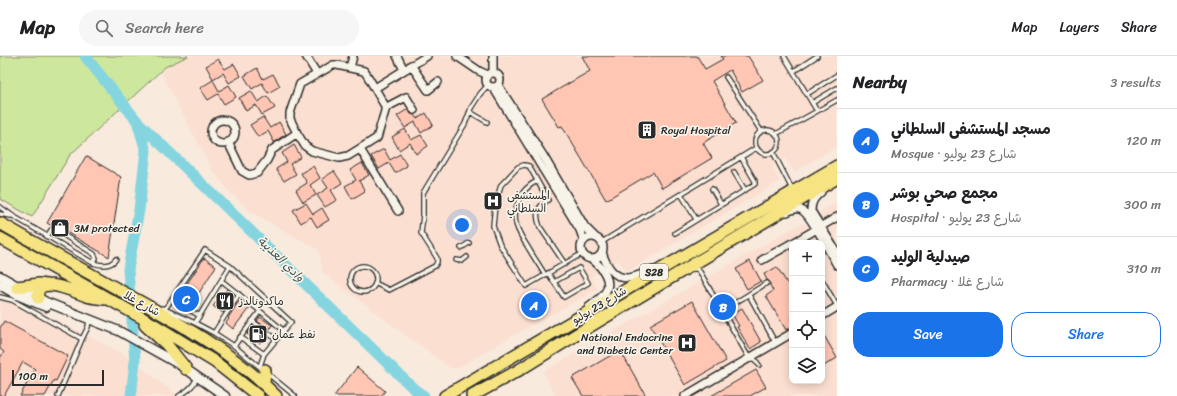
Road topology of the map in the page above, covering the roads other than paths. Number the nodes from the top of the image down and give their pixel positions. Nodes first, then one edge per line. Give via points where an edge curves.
1 (306, 56) edge
2 (353, 56) edge
3 (397, 56) edge
4 (427, 56) edge
5 (457, 56) edge
6 (493, 56) edge
7 (784, 56) edge
8 (817, 56) edge
9 (411, 65) junction
10 (350, 68) junction
11 (404, 70) junction
12 (794, 71) junction
13 (317, 74) junction
14 (490, 74) junction
15 (837, 76) edge
16 (726, 77) dead end
17 (438, 82) dead end
18 (493, 86) junction
19 (375, 88) junction
20 (837, 88) edge
21 (807, 94) junction
22 (837, 100) edge
23 (812, 103) junction
24 (385, 108) junction
25 (414, 110) dead end
26 (817, 111) junction
27 (470, 112) junction
28 (487, 122) dead end
29 (761, 131) junction
30 (297, 133) junction
31 (776, 134) junction
32 (228, 142) dead end
33 (756, 148) junction
34 (360, 150) junction
35 (773, 152) junction
36 (741, 157) junction
37 (837, 166) edge
38 (734, 172) dead end
39 (837, 178) edge
40 (537, 181) junction
41 (837, 182) edge
42 (712, 189) dead end
43 (745, 190) junction
44 (794, 192) junction
45 (681, 194) junction
46 (721, 204) junction
47 (0, 207) edge
48 (398, 210) dead end
49 (0, 214) edge
50 (13, 216) junction
51 (837, 217) edge
52 (696, 219) junction
53 (1, 223) edge
54 (819, 228) junction
55 (675, 233) dead end
56 (47, 237) junction
57 (595, 237) junction
58 (0, 238) edge
59 (732, 240) junction
60 (799, 240) edge
61 (584, 241) junction
62 (602, 242) junction
63 (469, 243) dead end
64 (789, 246) edge
65 (461, 248) dead end
66 (602, 252) junction
67 (583, 253) junction
68 (837, 253) edge
69 (467, 257) dead end
70 (116, 259) dead end
71 (592, 259) junction
72 (456, 260) dead end
73 (762, 260) dead end
74 (93, 263) junction
75 (565, 264) junction
76 (837, 265) edge
77 (230, 266) junction
78 (662, 267) junction
79 (547, 274) junction
80 (0, 276) edge
81 (222, 281) junction
82 (554, 282) junction
83 (375, 283) junction
84 (767, 283) dead end
85 (0, 285) edge
86 (46, 285) junction
87 (825, 285) edge
88 (17, 287) junction
89 (654, 287) junction
90 (239, 294) junction
91 (749, 294) junction
92 (0, 297) edge
93 (38, 298) junction
94 (111, 300) junction
95 (172, 300) junction
96 (142, 302) junction
97 (125, 307) junction
98 (837, 307) edge
99 (165, 309) junction
100 (260, 311) junction
101 (722, 311) junction
102 (825, 314) edge
103 (200, 316) junction
104 (89, 320) junction
105 (252, 321) junction
106 (573, 321) junction
107 (195, 323) junction
108 (283, 330) junction
109 (214, 333) junction
110 (789, 336) edge
111 (240, 337) junction
112 (82, 339) junction
113 (276, 339) junction
114 (776, 343) junction
115 (234, 346) junction
116 (264, 354) junction
117 (752, 358) junction
118 (759, 365) dead end
119 (262, 368) junction
120 (186, 369) junction
121 (197, 377) junction
122 (264, 384) junction
123 (476, 394) edge
124 (58, 396) edge
125 (179, 396) edge
126 (225, 396) edge
127 (258, 396) edge
128 (276, 396) edge
129 (295, 396) edge
130 (444, 396) edge
131 (686, 396) edge

1 - 13 street
2 - 10 street
3 - 11 street
4 - 9 street
5 - 14 street via 479,71
6 - 14 street
7 - 12 lane
8 - 12 lane
9 - 11 street
9 - 17 street via 428,90
10 - 13 street via 333,65
10 - 19 street via 364,71
11 - 19 street
12 - 21 lane
13 - 30 street via 298,87 290,113
14 - 18 street via 486,79
14 - 18 street via 497,74 500,77 500,81
15 - 21 lane
16 - 29 lane
18 - 27 lane via 480,94
18 - 57 street via 544,157 585,227
18 - 61 street via 580,230
19 - 24 street
20 - 23 lane
21 - 23 lane
22 - 26 lane
23 - 26 lane
24 - 25 street via 406,97
24 - 34 street via 377,138
26 - 31 lane
27 - 28 lane
27 - 83 lane via 423,193 421,233 438,262 389,290
29 - 31 lane via 769,130
29 - 33 lane via 755,140
30 - 32 street via 272,150 256,173 249,175 242,171
30 - 34 street via 306,146 321,154 339,158
31 - 35 lane via 779,142
33 - 35 lane via 765,154
33 - 36 lane
34 - 48 street
35 - 44 lane
36 - 43 lane via 755,181 753,186
36 - 45 lane
37 - 44 main road, شارع 23 يوليو / S28
38 - 43 lane
39 - 59 main road, شارع 23 يوليو / S28
40 - 75 lane via 548,200 538,209 540,227
40 - 79 lane via 521,195 515,219 518,233
40 - 79 lane via 528,166 524,165 510,175 501,185 493,226 500,245 526,286
41 - 54 street via 815,197 812,202 811,211
42 - 46 lane
43 - 46 lane
44 - 78 main road, شارع 23 يوليو / S28
45 - 52 lane
45 - 62 lane
46 - 52 lane
47 - 50 lane
49 - 50 lane
50 - 56 lane
51 - 54 street
52 - 55 lane
53 - 96 main road, شارع غلا
54 - 59 street via 804,211 791,210 762,227
54 - 60 street
54 - 68 street
54 - 76 street
56 - 74 lane
56 - 74 lane via 51,230 54,230 94,254 96,258
57 - 61 street via 589,237
57 - 62 street
58 - 94 main road, شارع غلا
59 - 89 main road, شارع 23 يوليو / S28
61 - 67 street via 581,247
62 - 66 street
63 - 65 lane
64 - 73 street
66 - 71 street
66 - 78 street via 610,268 617,276 623,278
67 - 71 street
67 - 75 lane
69 - 72 lane via 462,261
70 - 74 lane via 109,265
71 - 106 street via 597,262 609,285 604,294
75 - 79 lane
77 - 81 lane
77 - 95 lane via 205,250
77 - 108 lane via 291,322
78 - 106 main road, شارع 23 يوليو / S28
79 - 82 lane
80 - 88 street
81 - 90 lane
81 - 103 lane
82 - 82 lane via 564,297 588,283 578,268
83 - 83 lane via 375,275 370,268 362,266 355,269 350,276 351,284 357,291 366,292
84 - 91 lane
85 - 88 street
85 - 104 street via 37,304
86 - 88 main road
86 - 93 main road via 39,290
86 - 94 main road via 57,286 88,297
87 - 98 lane
88 - 93 street
89 - 101 lane via 697,269
89 - 123 main road, شارع 23 يوليو / S28
90 - 100 lane
90 - 109 lane
91 - 101 lane
91 - 114 lane
92 - 112 lane via 12,300
93 - 104 street
94 - 97 main road, شارع غلا
95 - 99 lane
95 - 103 lane
96 - 99 lane
96 - 122 main road, شارع غلا via 229,355
97 - 120 main road via 167,345
97 - 127 main road, شارع غلا via 215,362
98 - 102 street
99 - 107 lane
100 - 105 lane
100 - 108 lane
101 - 117 lane
103 - 107 lane
104 - 112 lane
104 - 120 street via 119,331
105 - 111 lane
105 - 113 lane
106 - 130 main road, شارع 23 يوليو / S28
107 - 109 lane
108 - 113 lane
109 - 115 lane
110 - 114 street
111 - 115 lane
111 - 116 lane
112 - 124 lane
113 - 116 lane
114 - 117 street
115 - 119 lane
116 - 119 lane
117 - 118 lane
117 - 131 street
119 - 122 main road
119 - 129 lane
120 - 121 street
121 - 125 lane via 190,389
121 - 126 street
122 - 128 main road, شارع غلا

